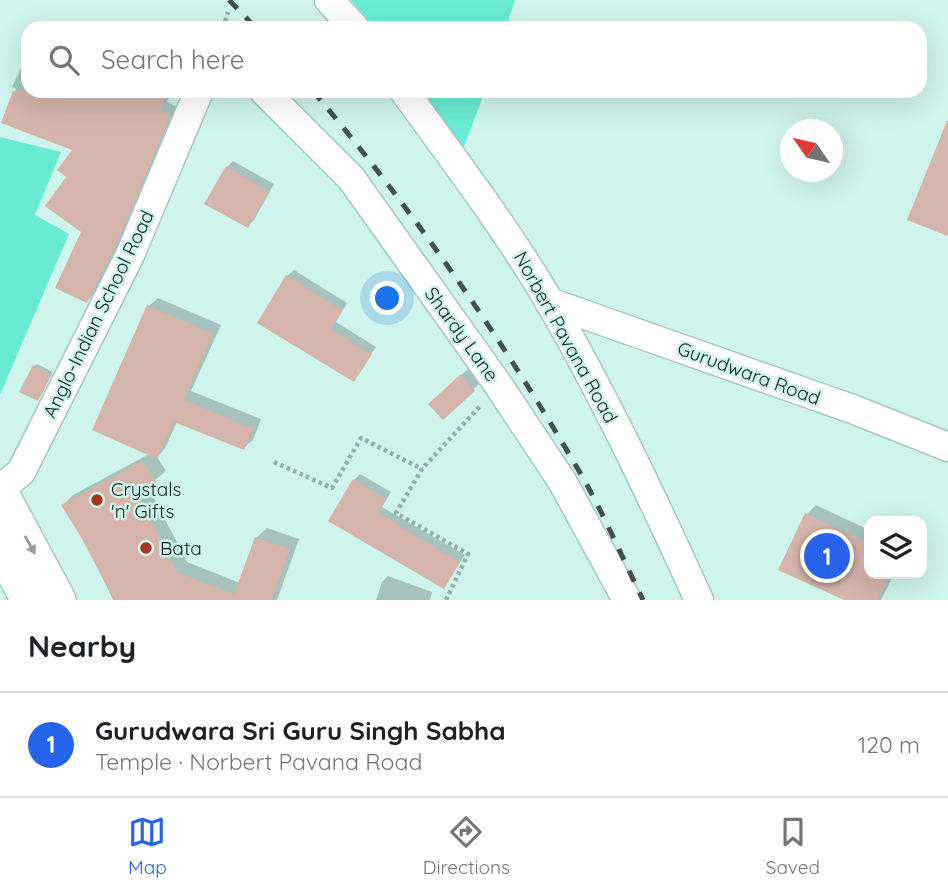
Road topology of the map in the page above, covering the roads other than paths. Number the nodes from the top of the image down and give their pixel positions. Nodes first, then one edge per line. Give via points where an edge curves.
1 (329, 0) edge
2 (348, 21) edge
3 (195, 98) edge
4 (271, 98) edge
5 (409, 98) edge
6 (549, 302) junction
7 (948, 447) edge
8 (0, 490) edge
9 (0, 547) edge
10 (29, 600) edge
11 (58, 600) edge
12 (627, 600) edge
13 (699, 600) edge

1 - 2 street
3 - 8 street, Anglo-Indian School Road via 124,267 21,472
4 - 12 street, Shardy Lane via 351,178 499,386 562,481
5 - 6 street, Norbert Pavana Road via 507,223
6 - 7 street, Gurudwara Road
6 - 13 street, Norbert Pavana Road via 633,458
8 -> 11 main road
9 - 10 main road

